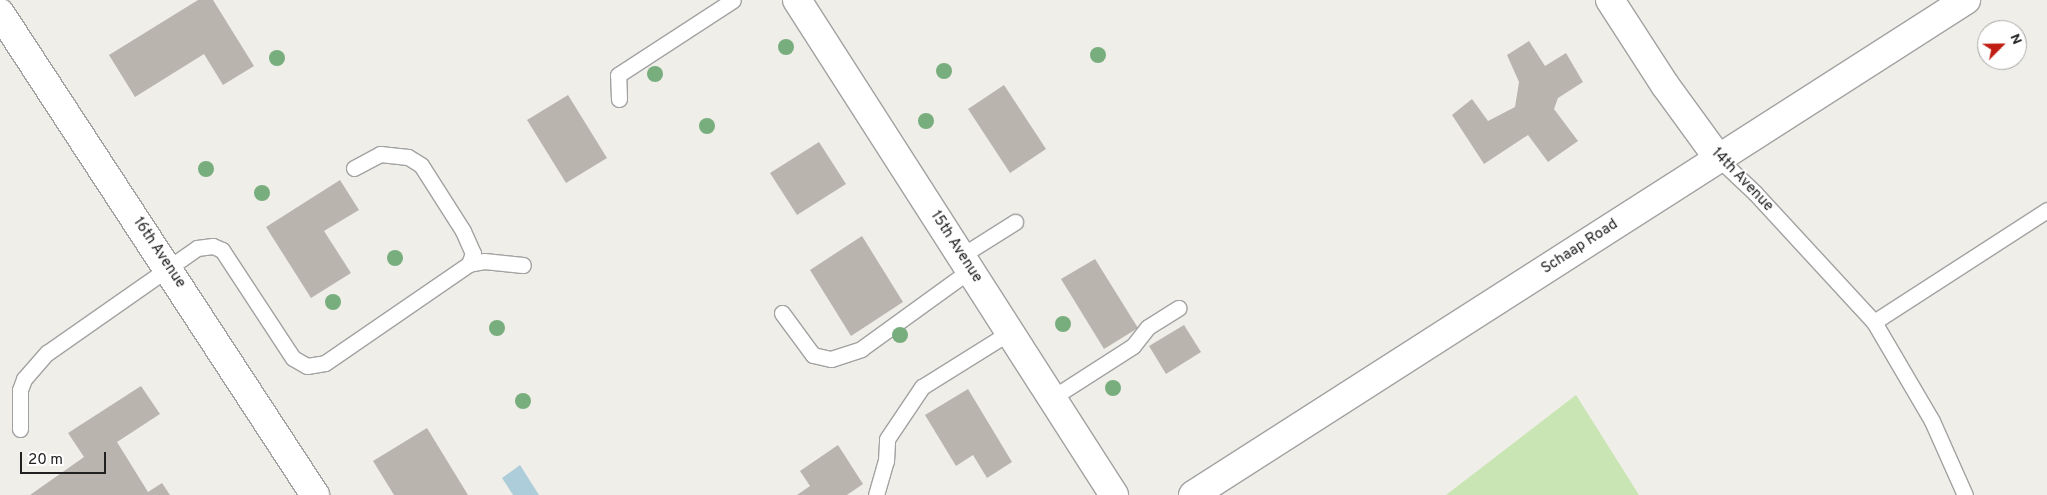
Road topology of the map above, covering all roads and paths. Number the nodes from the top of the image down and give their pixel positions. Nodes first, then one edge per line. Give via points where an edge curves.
1 (733, 0) edge
2 (797, 0) edge
3 (1610, 0) edge
4 (1966, 0) edge
5 (0, 13) edge
6 (619, 100) dead end
7 (1718, 158) junction
8 (354, 168) dead end
9 (2047, 210) edge
10 (1015, 222) dead end
11 (966, 263) junction
12 (469, 264) junction
13 (168, 266) junction
14 (523, 266) dead end
15 (1178, 308) dead end
16 (782, 313) dead end
17 (1874, 322) junction
18 (1010, 332) junction
19 (1052, 398) junction
20 (20, 429) dead end
21 (315, 495) edge
22 (876, 495) edge
23 (1114, 495) edge
24 (1193, 495) edge
25 (1966, 495) edge

1 - 6 lane via 618,75
2 - 11 street, 15th Avenue
3 - 7 street, 14th Avenue via 1665,85
4 - 7 street, Schaap Road
5 - 13 street, 16th Avenue
7 - 17 lane, 14th Avenue via 1755,193
7 - 24 street, Schaap Road
8 - 12 lane via 380,154 402,156 420,165 463,231 473,252
9 - 17 lane
10 - 11 lane
11 - 16 lane via 861,349 831,359 812,355
11 - 18 street, 15th Avenue
12 - 13 lane via 325,363 307,366 293,358 222,250 213,246 197,248
12 - 14 lane via 484,261
13 - 20 lane via 47,353 24,379 20,390
13 - 21 street, 16th Avenue
15 - 19 lane via 1148,327 1133,346
17 - 25 lane, 14th Avenue via 1932,421
18 - 19 street, 15th Avenue
18 - 22 lane via 922,387 888,439
19 - 23 street, 15th Avenue

